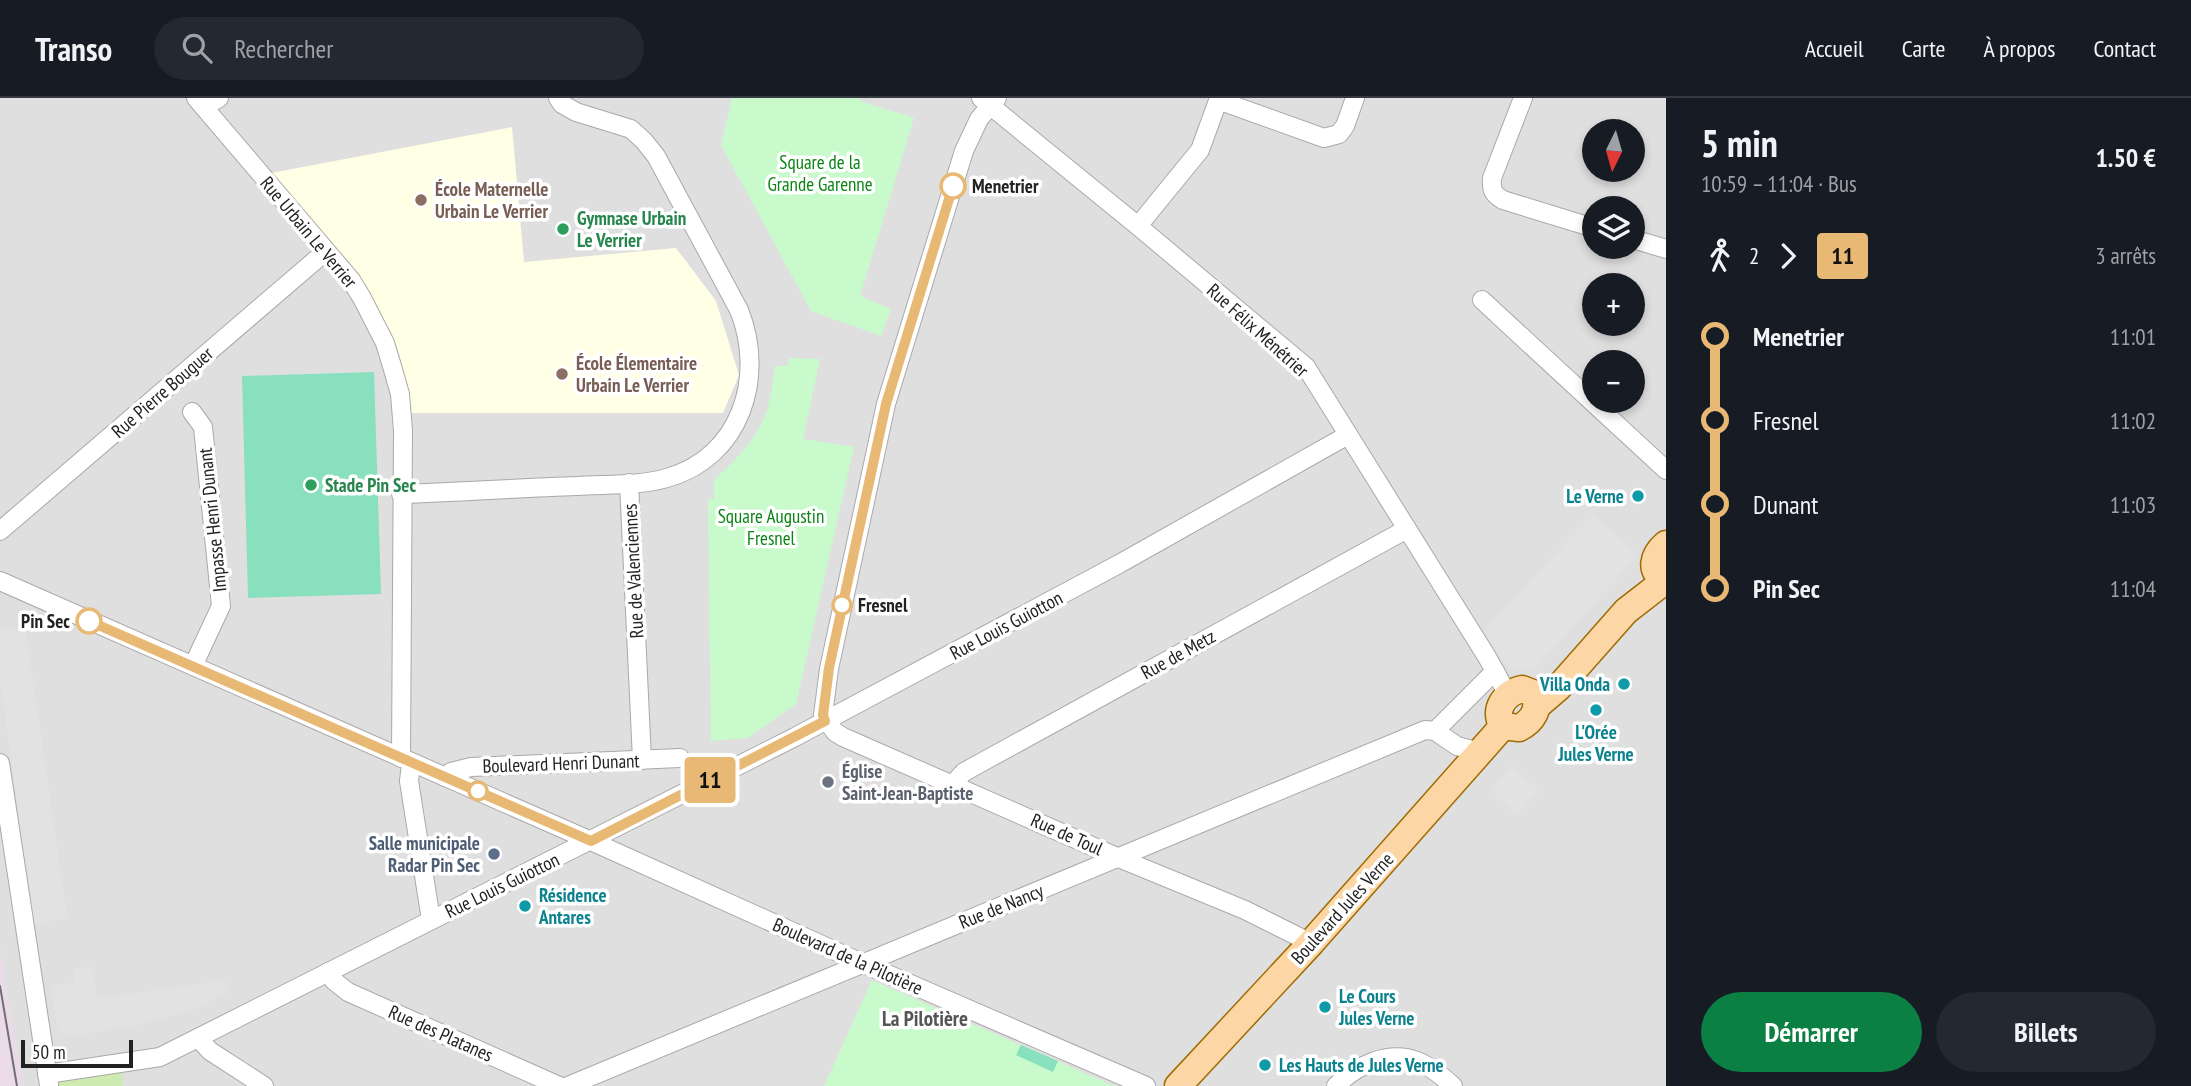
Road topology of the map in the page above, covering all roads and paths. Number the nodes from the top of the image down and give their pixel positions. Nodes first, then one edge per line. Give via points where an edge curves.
1 (558, 98) edge
2 (1355, 98) edge
3 (1523, 98) edge
4 (1218, 99) edge
5 (206, 101) edge
6 (990, 101) edge
7 (1582, 224) edge
8 (1138, 226) junction
9 (1645, 243) edge
10 (1666, 249) edge
11 (325, 252) junction
12 (1482, 300) dead end
13 (192, 412) dead end
14 (1349, 435) junction
15 (1666, 470) edge
16 (629, 483) junction
17 (401, 494) junction
18 (1407, 529) junction
19 (0, 531) edge
20 (1663, 568) edge
21 (0, 580) edge
22 (192, 666) junction
23 (1495, 671) junction
24 (1525, 697) junction
25 (825, 721) junction
26 (1434, 731) junction
27 (1480, 751) junction
28 (680, 758) dead end
29 (406, 760) junction
30 (642, 760) junction
31 (0, 763) edge
32 (444, 777) junction
33 (953, 783) junction
34 (591, 841) junction
35 (1118, 858) junction
36 (431, 920) junction
37 (1311, 943) junction
38 (862, 963) junction
39 (328, 972) junction
40 (198, 1038) junction
41 (48, 1080) edge
42 (264, 1086) edge
43 (559, 1086) edge
44 (568, 1086) edge
45 (1146, 1086) edge
46 (1178, 1086) edge
47 (1336, 1086) edge
48 (1453, 1086) edge

1 - 16 street via 576,113 631,129 656,156 739,310 751,354 747,394 739,416 712,452 666,479
2 - 4 street via 1339,134 1324,138
3 - 7 street via 1492,178 1494,195
4 - 8 street via 1200,150
5 - 11 street, Rue Urbain Le Verrier
6 - 8 street, Rue Félix Ménétrier
6 - 25 street via 964,151 886,404 829,668
8 - 14 street, Rue Félix Ménétrier via 1306,367
9 - 10 street
11 - 17 street, Rue Urbain Le Verrier via 351,280 385,343 400,394
11 - 19 street, Rue Pierre Bouguer
12 - 15 street
13 - 22 street, Impasse Henri Dunant via 203,427 221,606
14 - 18 street, Rue Félix Ménétrier
14 - 25 street, Rue Louis Guiotton
16 - 17 street, Rue de Valenciennes
16 - 30 street, Rue de Valenciennes
17 - 29 street, Rue Urbain Le Verrier
18 - 23 street, Rue Félix Ménétrier
18 - 33 street, Rue de Metz via 964,772
20 - 24 main road
21 - 22 street, Boulevard Henri Dunant
22 - 29 street, Boulevard Henri Dunant
23 - 24 street, Rue Félix Ménétrier
23 - 26 street, Rue de Nancy
24 - 27 main road, Boulevard Jules Verne via 1533,716 1525,725 1503,726
25 - 33 street, Rue de Toul via 843,737
25 - 34 street, Rue Louis Guiotton
26 - 27 street via 1457,746
26 - 35 street, Rue de Nancy via 1425,730
27 - 37 main road, Boulevard Jules Verne
28 - 30 street, Boulevard Henri Dunant
29 - 32 street, Boulevard Henri Dunant
29 - 36 street, Rue Urbain Le Verrier
30 - 32 street, Boulevard Henri Dunant via 471,766
31 - 41 street
32 - 34 street, Boulevard Henri Dunant
33 - 35 street, Rue de Toul
34 - 36 street, Rue Louis Guiotton
34 - 38 street, Boulevard de la Pilotière
35 - 37 street, Rue de Toul via 1245,910
35 - 38 street, Rue de Nancy
36 - 39 street, Rue Louis Guiotton
37 - 46 main road, Boulevard Jules Verne
38 - 44 street, Rue de Nancy
38 - 45 street, Boulevard de la Pilotière
39 - 40 street, Rue Louis Guiotton
39 - 43 street, Rue des Platanes via 348,992
40 - 41 street, Rue Louis Guiotton via 160,1057
40 - 42 street
47 - 48 street via 1358,1068 1397,1058 1416,1060

